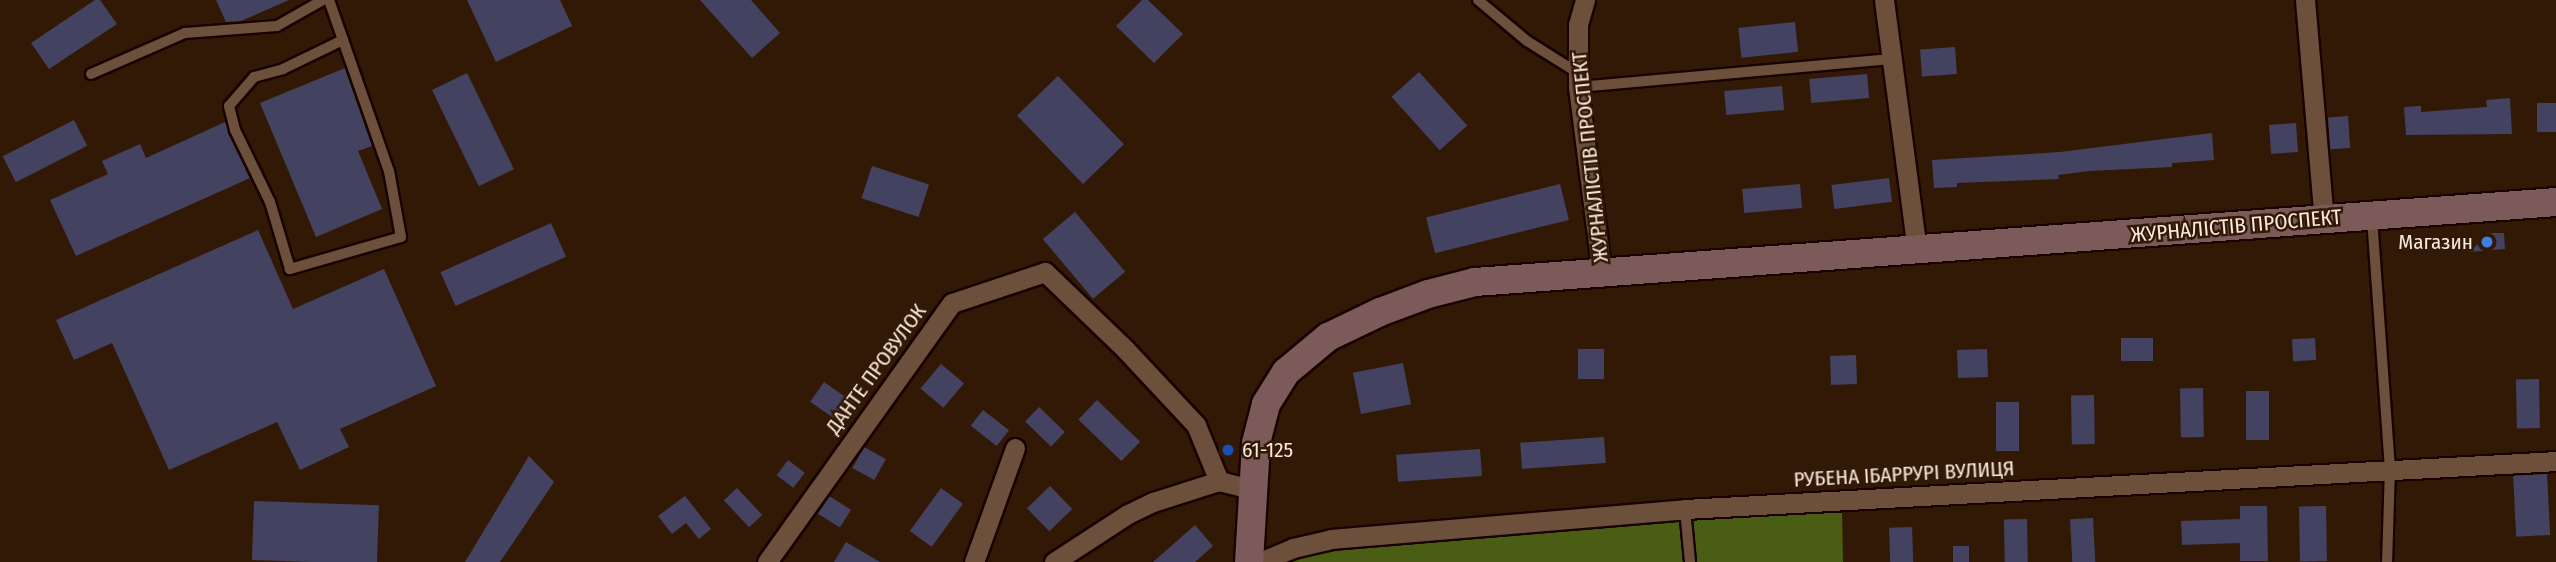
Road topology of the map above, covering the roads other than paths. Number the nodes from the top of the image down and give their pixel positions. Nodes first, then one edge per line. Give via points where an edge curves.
1 (323, 0) edge
2 (329, 0) edge
3 (1478, 0) edge
4 (1586, 0) edge
5 (1884, 0) edge
6 (2305, 0) edge
7 (343, 40) junction
8 (1892, 59) junction
9 (91, 74) dead end
10 (1578, 80) junction
11 (2556, 202) edge
12 (2372, 214) junction
13 (2324, 219) junction
14 (1917, 250) junction
15 (1602, 274) junction
16 (1015, 448) dead end
17 (2556, 461) edge
18 (2390, 468) junction
19 (1219, 481) junction
20 (1254, 490) junction
21 (1685, 509) junction
22 (767, 562) edge
23 (974, 562) edge
24 (1054, 562) edge
25 (1249, 562) edge
26 (1259, 562) edge
27 (1690, 562) edge
28 (2388, 562) edge

1 - 9 lane via 277,26 185,33
2 - 7 lane
3 - 10 lane
4 - 10 street, ЖУРНАЛІСТІВ ПРОСПЕКТ via 1578,25
5 - 8 street
6 - 13 street
7 - 7 lane via 389,171 401,237 290,269 270,202 235,130 229,106 254,77 283,69
8 - 10 lane
8 - 14 street
10 - 15 street, ЖУРНАЛІСТІВ ПРОСПЕКТ
11 - 12 main road, ЖУРНАЛІСТІВ ПРОСПЕКТ
12 - 13 main road, ЖУРНАЛІСТІВ ПРОСПЕКТ
12 - 18 lane
13 - 14 main road, ЖУРНАЛІСТІВ ПРОСПЕКТ
14 - 15 main road, ЖУРНАЛІСТІВ ПРОСПЕКТ
15 - 20 main road, ЖУРНАЛІСТІВ ПРОСПЕКТ via 1475,282 1404,303 1328,337 1286,372 1266,404 1256,443
16 - 23 street
17 - 18 street, РУБЕНА ІБАРРУРІ ВУЛИЦЯ
18 - 21 street, РУБЕНА ІБАРРУРІ ВУЛИЦЯ
18 - 28 lane
19 - 20 street
19 - 22 street, ДАНТЕ ПРОВУЛОК via 1196,425 1045,272 952,303
19 - 24 street via 1128,514
20 - 25 main road, ЖУРНАЛІСТІВ ПРОСПЕКТ
21 - 26 street, РУБЕНА ІБАРРУРІ ВУЛИЦЯ via 1331,540
21 - 27 lane

